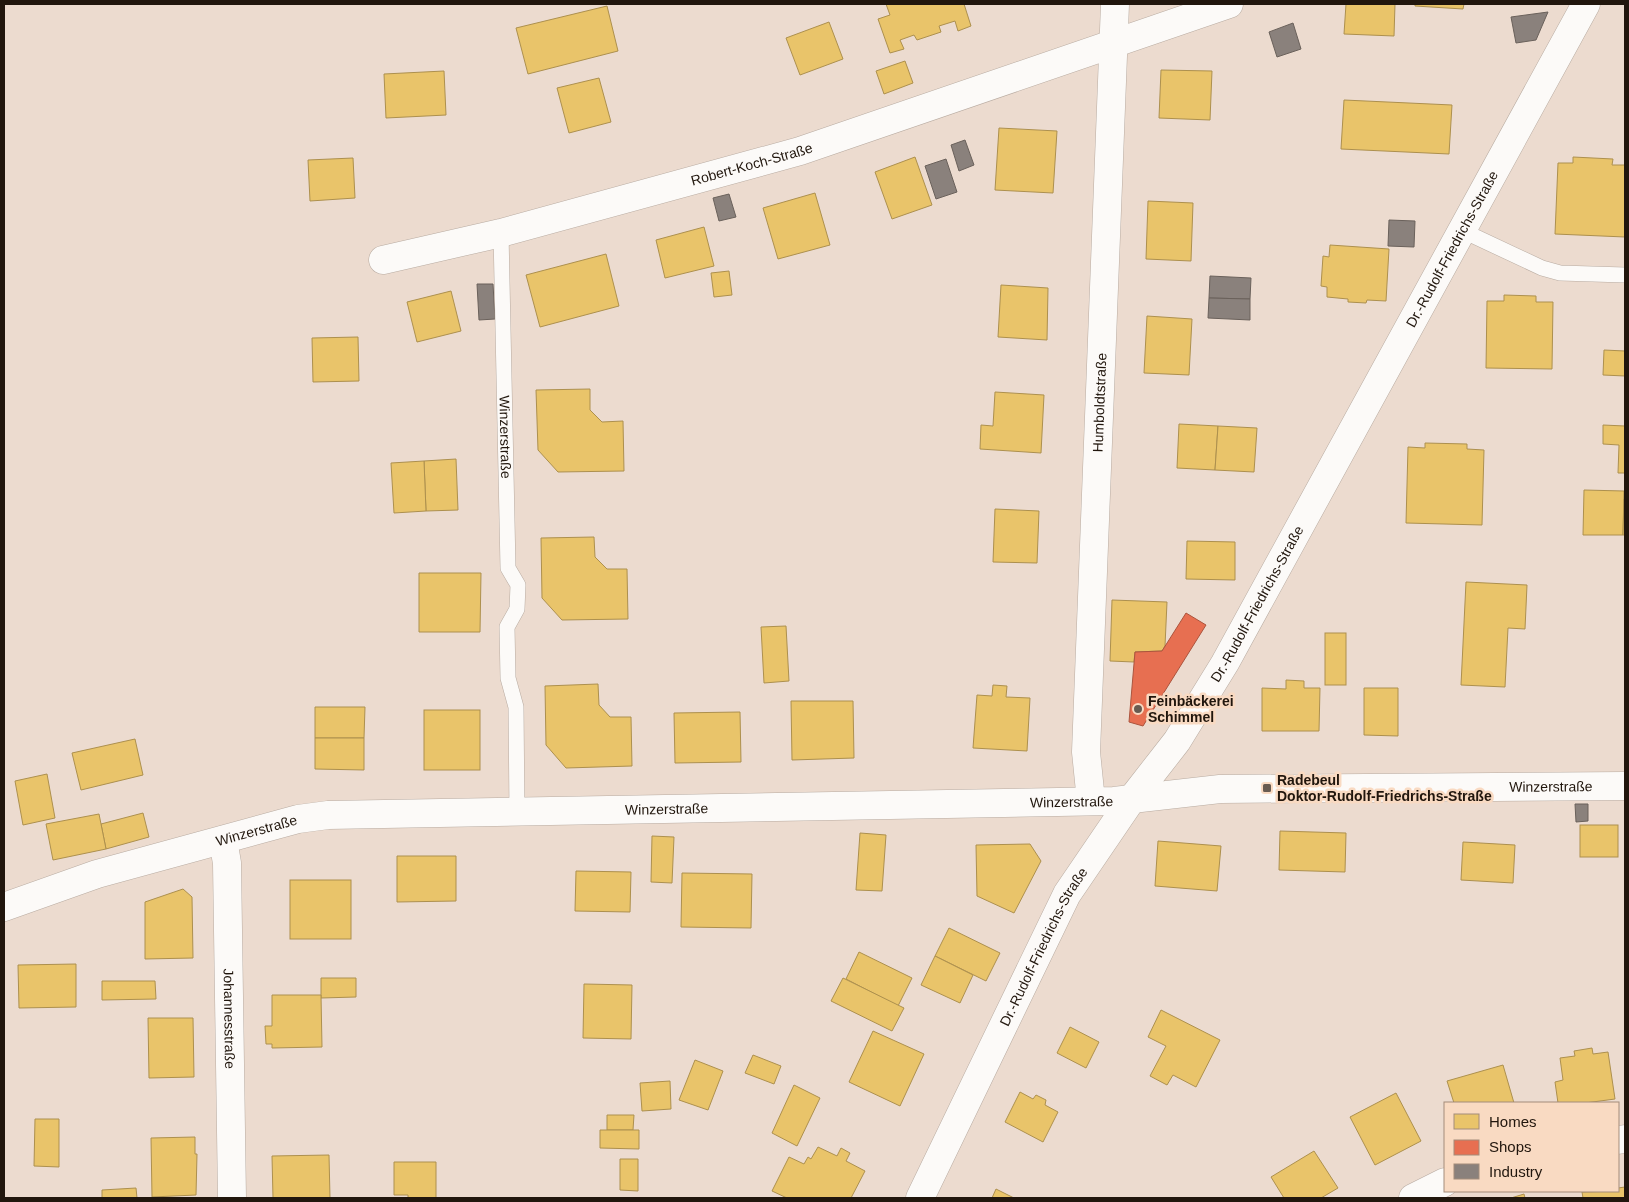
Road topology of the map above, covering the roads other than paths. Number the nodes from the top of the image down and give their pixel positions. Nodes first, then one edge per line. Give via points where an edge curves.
1 (1115, 4) edge
2 (1229, 4) edge
3 (1586, 4) edge
4 (1114, 43) junction
5 (1462, 230) junction
6 (501, 233) junction
7 (383, 260) dead end
8 (1625, 275) edge
9 (1625, 786) edge
10 (1131, 800) junction
11 (1091, 801) junction
12 (517, 813) junction
13 (223, 840) junction
14 (4, 907) edge
15 (1444, 1182) edge
16 (232, 1198) edge
17 (920, 1198) edge
18 (1413, 1198) edge

1 - 4 street, Humboldtstraße
2 - 4 street, Robert-Koch-Straße
3 - 5 street, Dr.-Rudolf-Friedrichs-Straße
4 - 6 street, Robert-Koch-Straße via 800,151
4 - 11 street, Humboldtstraße via 1086,752
5 - 8 lane via 1542,268 1560,273
5 - 10 street, Dr.-Rudolf-Friedrichs-Straße via 1225,663 1177,742
6 - 7 street, Robert-Koch-Straße
6 - 12 lane, Winzerstraße via 508,568 518,585 518,609 507,627 508,678 516,707
9 - 10 street, Winzerstraße via 1220,789
10 - 11 street, Winzerstraße
10 - 17 street, Dr.-Rudolf-Friedrichs-Straße via 1067,894
11 - 12 street, Winzerstraße
12 - 13 street, Winzerstraße via 328,815 298,819
13 - 14 street, Winzerstraße via 97,874
13 - 16 street, Johannesstraße via 227,863
15 - 18 street

